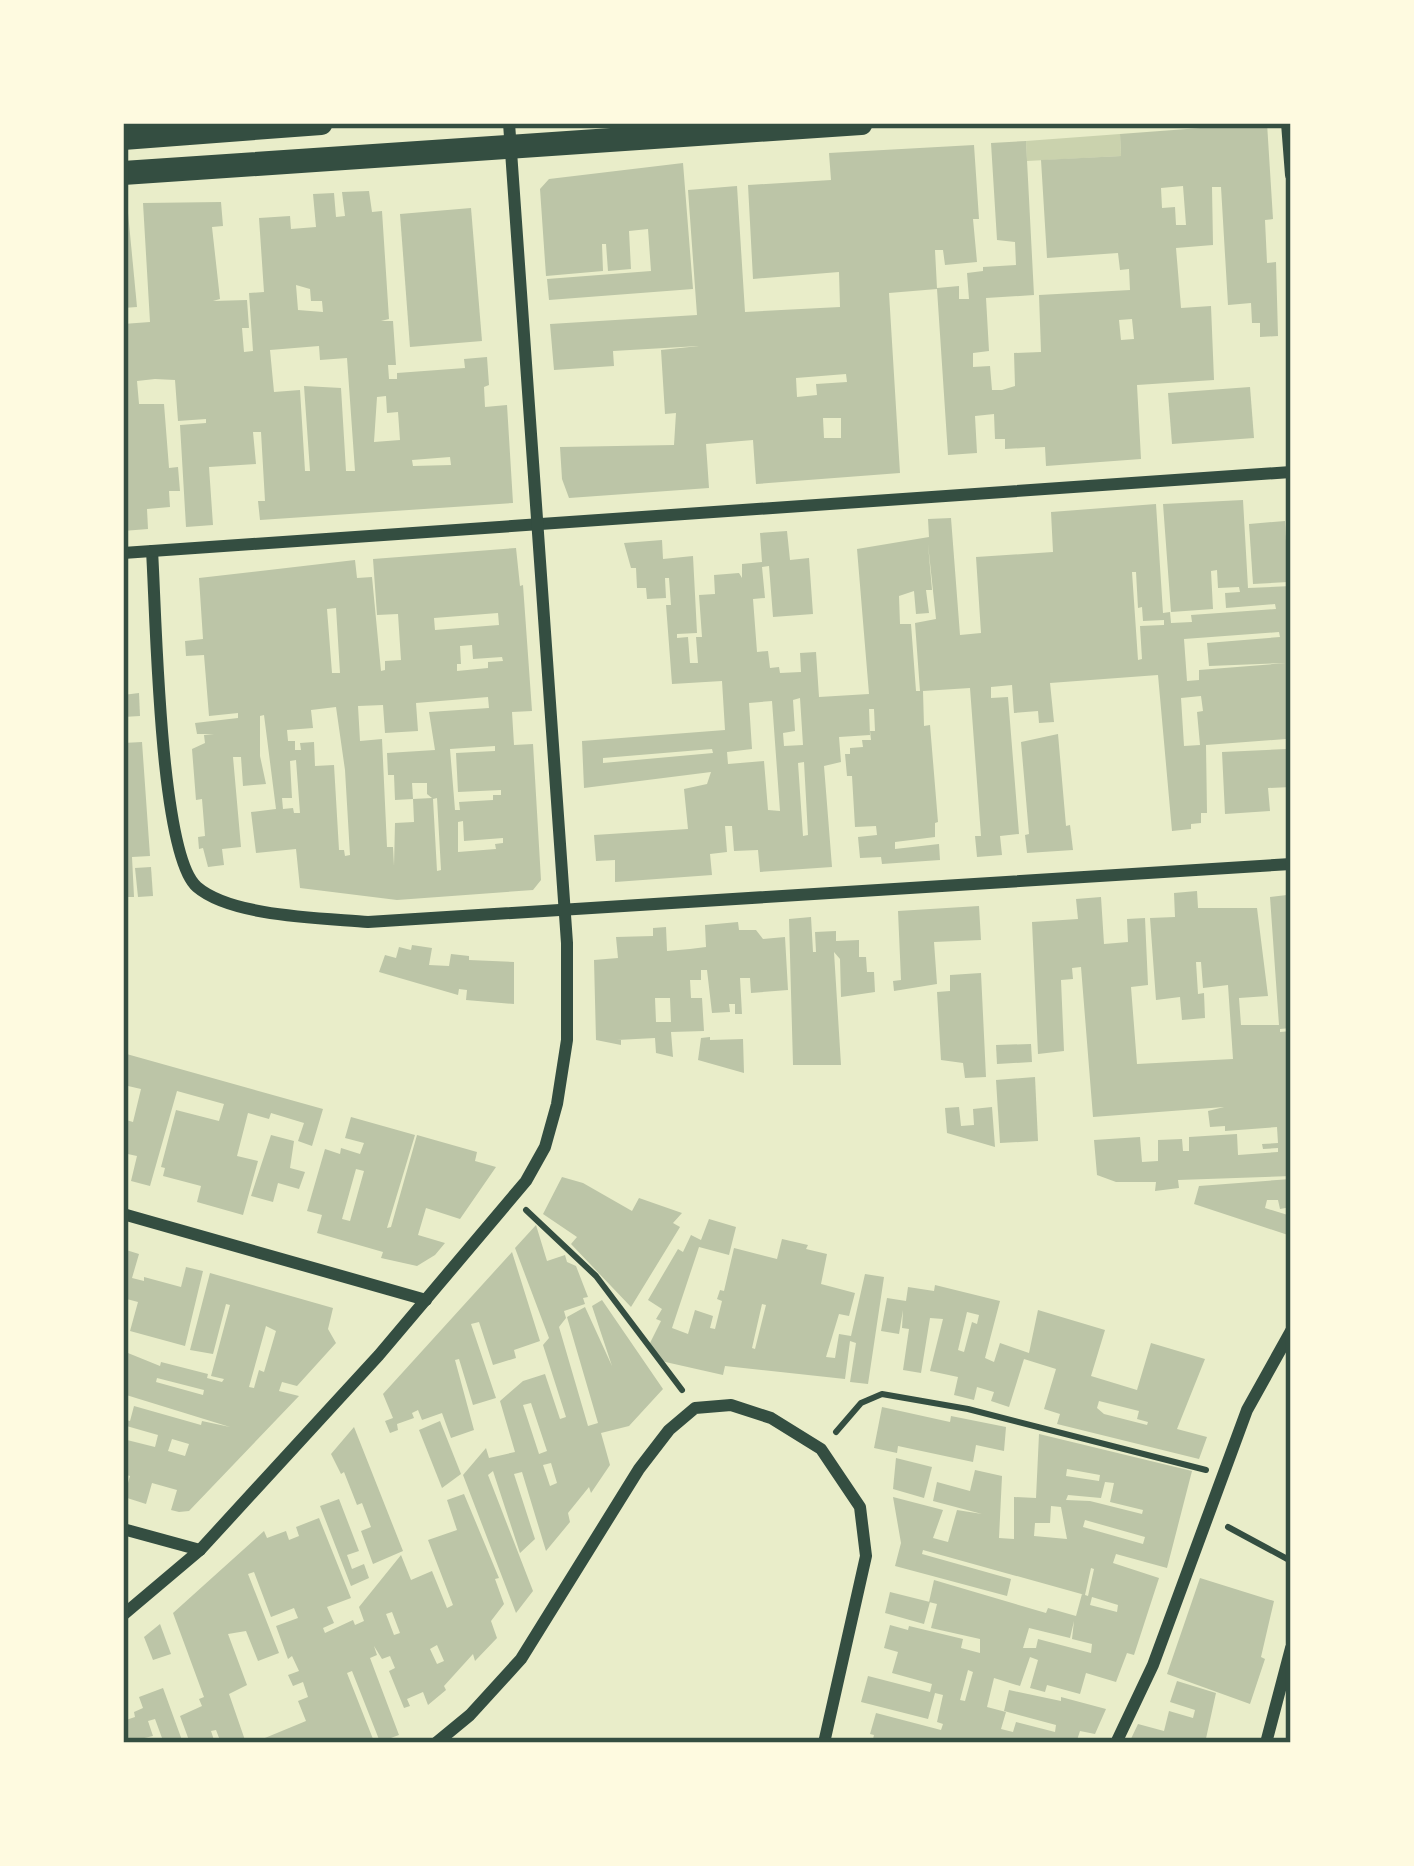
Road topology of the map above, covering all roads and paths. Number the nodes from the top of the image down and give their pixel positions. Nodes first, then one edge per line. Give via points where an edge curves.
1 (321, 123) edge
2 (861, 123) edge
3 (1287, 123) edge
4 (510, 135) edge
5 (123, 138) edge
6 (123, 172) edge
7 (1291, 175) edge
8 (1291, 472) edge
9 (539, 524) junction
10 (152, 551) junction
11 (123, 553) edge
12 (1291, 864) edge
13 (565, 907) junction
14 (513, 1197) junction
15 (123, 1214) edge
16 (426, 1300) junction
17 (1291, 1331) edge
18 (694, 1408) junction
19 (821, 1450) junction
20 (1221, 1474) junction
21 (1222, 1524) dead end
22 (123, 1528) edge
23 (200, 1550) junction
24 (1291, 1561) edge
25 (123, 1615) edge
26 (1291, 1648) edge
27 (436, 1743) edge
28 (824, 1743) edge
29 (1116, 1743) edge
30 (1266, 1743) edge

1 - 5 main road
2 - 4 main road
3 - 7 street
4 - 6 main road
4 - 9 street
8 - 9 street
9 - 10 street
9 - 13 street
10 - 11 street
10 - 13 street via 177,847 195,886 244,907 368,922
12 - 13 street
13 - 14 street via 567,1040 557,1104 545,1147
14 - 16 street
14 - 18 path via 596,1276
15 - 16 street
16 - 23 street
17 - 20 street
18 - 19 street via 731,1406 771,1418
18 - 27 street via 639,1469 521,1659
19 - 20 path via 861,1402 881,1394
19 - 28 street via 860,1507 866,1556
20 - 29 street via 1181,1593
21 - 24 path
22 - 23 street
23 - 25 street
26 - 30 street

